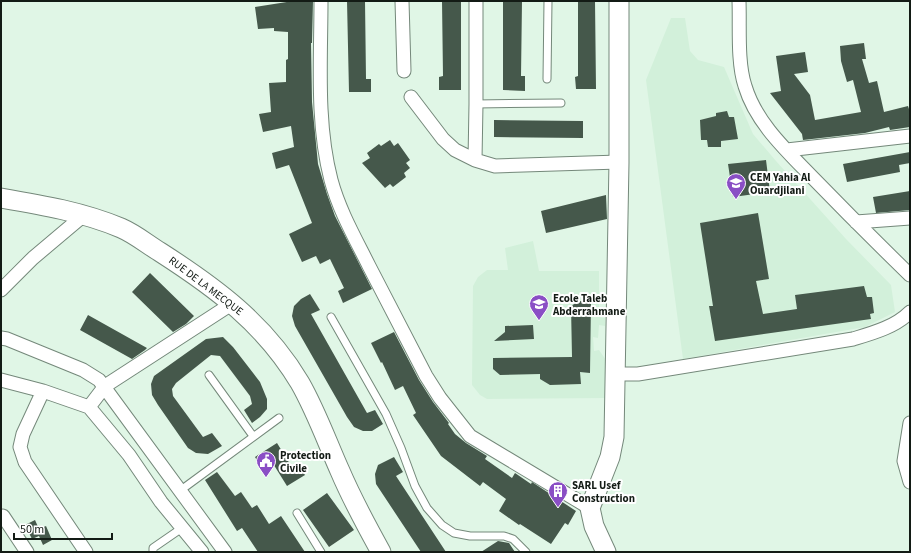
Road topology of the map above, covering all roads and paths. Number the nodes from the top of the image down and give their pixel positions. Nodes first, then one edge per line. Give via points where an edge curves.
1 (322, 1) edge
2 (402, 1) edge
3 (476, 1) edge
4 (548, 1) edge
5 (619, 1) edge
6 (739, 1) edge
7 (404, 71) dead end
8 (547, 79) dead end
9 (411, 97) dead end
10 (476, 104) junction
11 (561, 104) dead end
12 (910, 136) edge
13 (787, 150) junction
14 (475, 160) junction
15 (619, 162) junction
16 (1, 198) edge
17 (84, 215) junction
18 (910, 218) edge
19 (856, 222) junction
20 (910, 275) edge
21 (1, 290) edge
22 (233, 303) junction
23 (910, 312) edge
24 (331, 317) dead end
25 (3, 336) edge
26 (209, 374) dead end
27 (614, 374) junction
28 (1, 380) edge
29 (105, 386) junction
30 (43, 391) junction
31 (89, 406) junction
32 (279, 418) dead end
33 (910, 423) edge
34 (254, 436) junction
35 (910, 482) edge
36 (181, 490) junction
37 (162, 502) junction
38 (590, 508) junction
39 (297, 513) dead end
40 (3, 516) dead end
41 (182, 528) junction
42 (27, 552) edge
43 (86, 552) edge
44 (153, 552) edge
45 (202, 552) edge
46 (225, 552) edge
47 (321, 552) edge
48 (381, 552) edge
49 (526, 552) edge
50 (606, 552) edge

1 - 38 street via 322,121 331,180 355,238 426,376 470,436
2 - 7 street
3 - 10 street
4 - 8 lane
5 - 15 street
6 - 13 street via 740,58 744,85 756,113
9 - 14 street via 455,150
10 - 11 lane
10 - 14 street
12 - 13 street
13 - 19 street
14 - 15 street via 496,166
15 - 27 street
16 - 17 street, RUE DE LA MECQUE via 46,205
17 - 21 street via 33,258
17 - 22 street, RUE DE LA MECQUE via 122,228
18 - 19 street
19 - 20 street
22 - 29 street
22 - 48 street, RUE DE LA MECQUE via 266,335 300,384 355,505
23 - 27 street via 880,331 853,339 638,374
24 - 49 lane via 386,414 414,486 427,508 442,525 454,532 470,536 504,536 513,539
25 - 29 street via 83,370
26 - 34 lane
27 - 38 street via 614,437 610,457
28 - 30 street
29 - 31 street
29 - 36 street
30 - 31 street
30 - 43 street via 20,446 25,462
31 - 37 street via 129,455
32 - 34 lane
33 - 35 street via 904,462
34 - 36 lane
36 - 37 street
36 - 46 street
37 - 41 street
38 - 50 street via 594,526
39 - 47 lane
40 - 42 street
41 - 44 lane via 153,548
41 - 45 street

